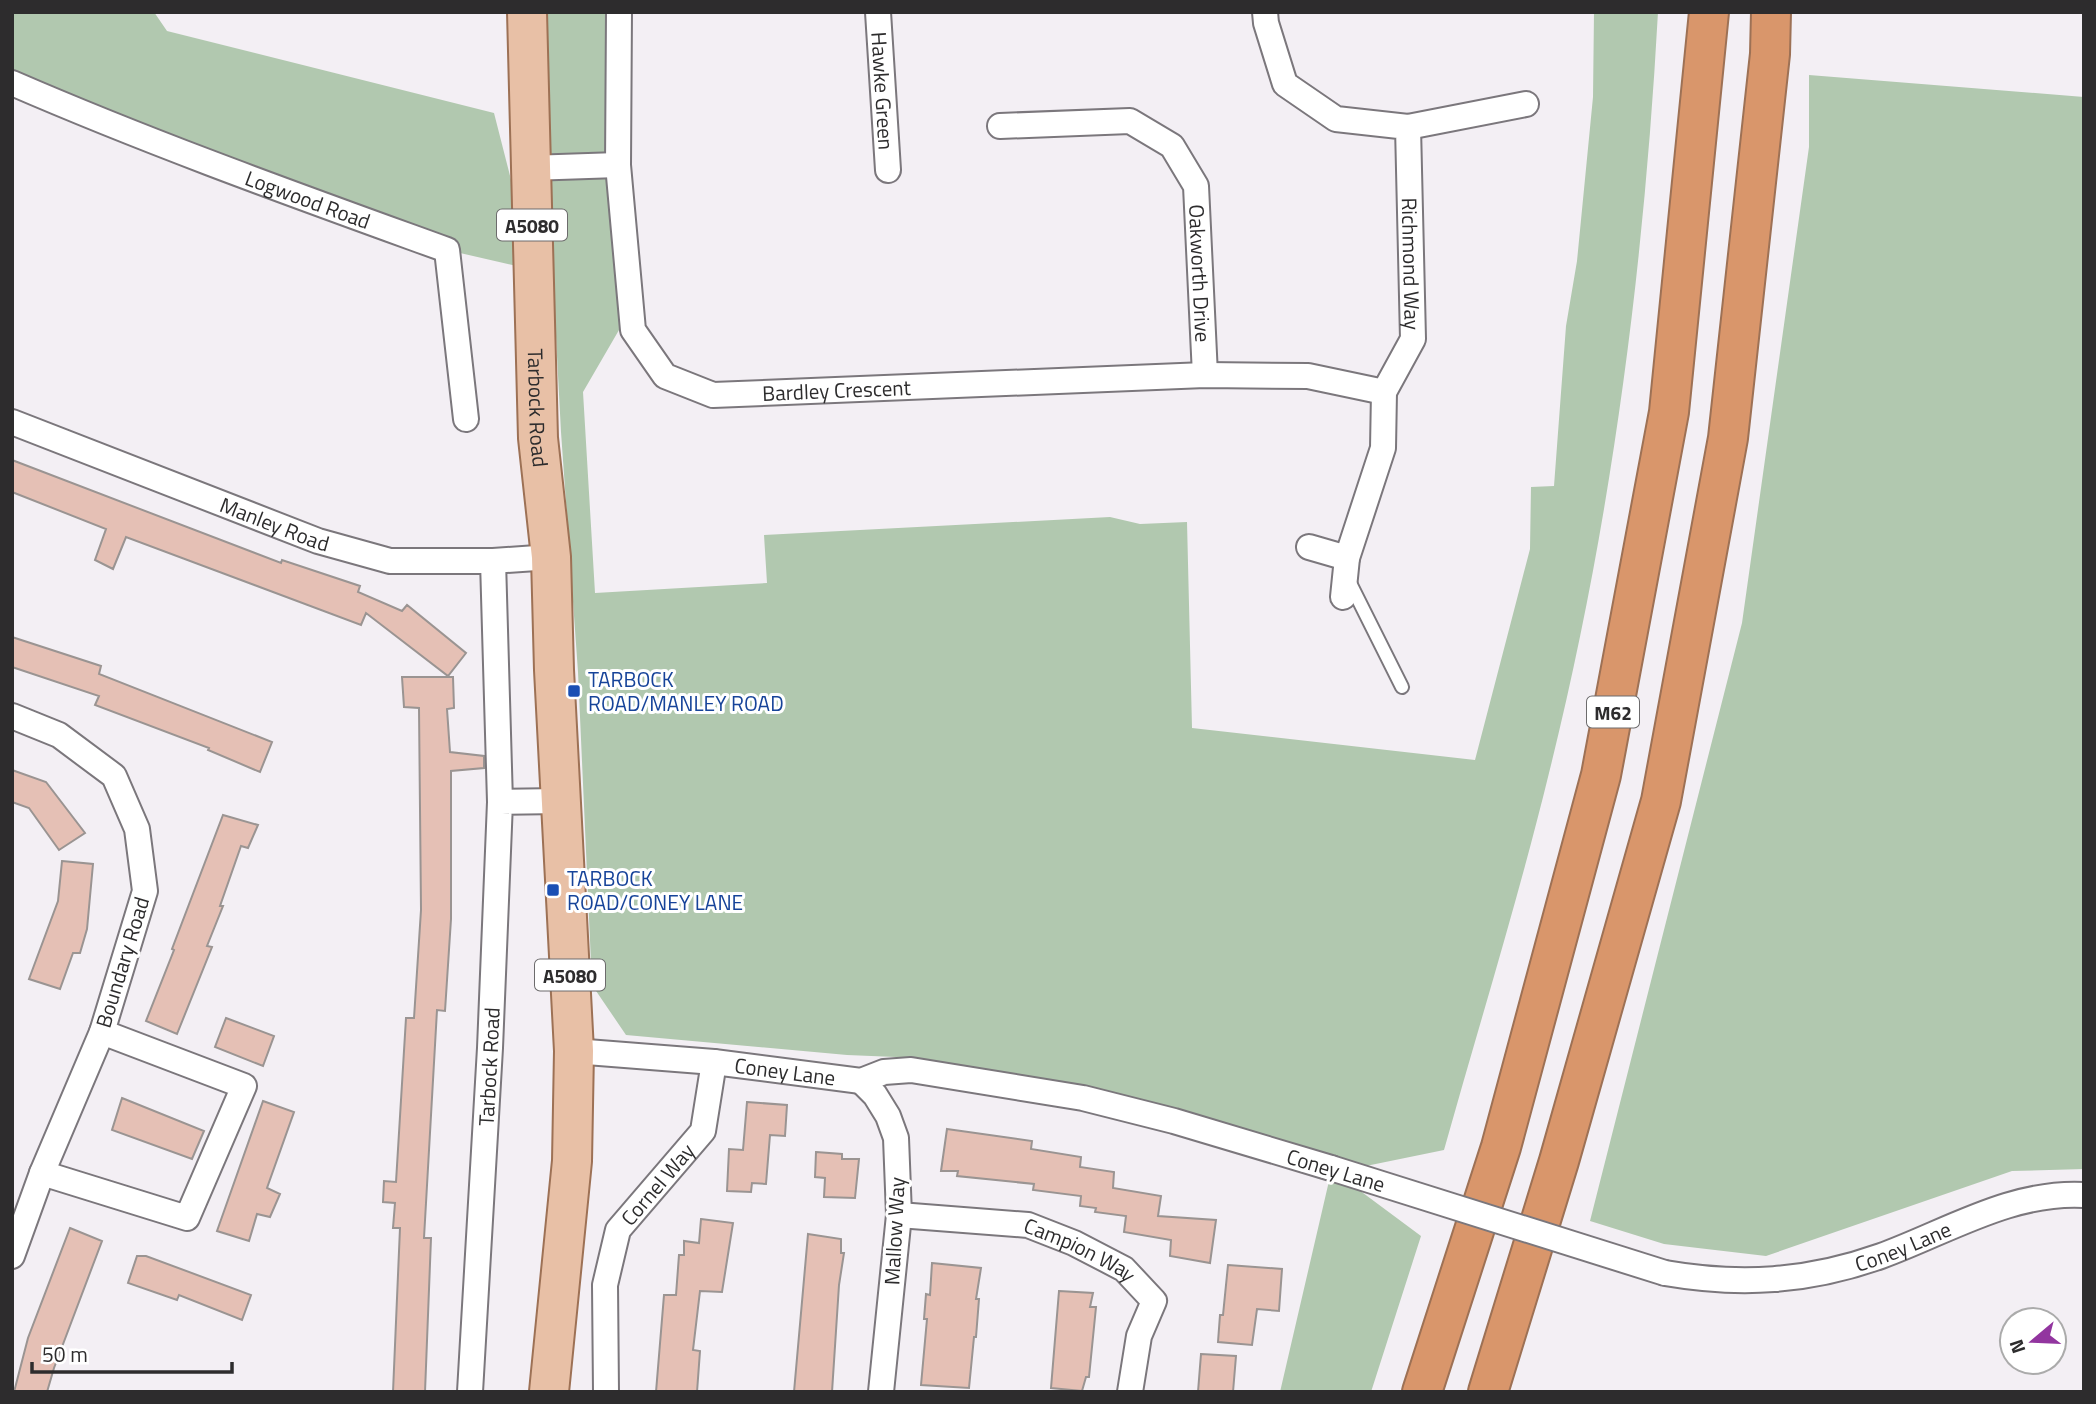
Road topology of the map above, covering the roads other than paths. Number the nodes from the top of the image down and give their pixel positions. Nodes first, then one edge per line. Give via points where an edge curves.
1 (527, 12) edge
2 (619, 12) edge
3 (878, 12) edge
4 (1265, 12) edge
5 (1709, 12) edge
6 (1771, 12) edge
7 (12, 83) edge
8 (1526, 104) dead end
9 (1000, 126) dead end
10 (1408, 127) junction
11 (618, 165) junction
12 (529, 168) junction
13 (888, 170) dead end
14 (1205, 375) junction
15 (1384, 392) junction
16 (466, 419) dead end
17 (12, 422) edge
18 (1309, 547) dead end
19 (551, 556) junction
20 (493, 561) junction
21 (1345, 576) junction
22 (1402, 687) dead end
23 (12, 716) edge
24 (561, 801) junction
25 (500, 802) junction
26 (102, 1032) junction
27 (574, 1051) junction
28 (714, 1062) junction
29 (861, 1081) junction
30 (42, 1173) junction
31 (2084, 1195) edge
32 (899, 1215) junction
33 (12, 1256) edge
34 (470, 1392) edge
35 (549, 1392) edge
36 (606, 1392) edge
37 (881, 1392) edge
38 (1130, 1392) edge
39 (1422, 1392) edge
40 (1488, 1392) edge

1 - 12 main road, Tarbock Road / A5080
2 - 11 street, Bardley Crescent
3 - 13 street, Hawke Green
4 - 10 street via 1285,84 1336,119
5 - 39 highway, M62 via 1669,412 1601,775 1501,1147
6 - 40 highway via 1728,438 1661,801
7 - 16 street, Logwood Road via 94,119 447,250
8 - 10 street
9 - 14 street, Oakworth Drive via 1130,121 1172,146 1196,186
10 - 15 street, Richmond Way via 1413,339
11 - 12 street
11 - 14 street, Bardley Crescent via 633,330 666,376 713,395
12 - 19 main road, Tarbock Road / A5080 via 538,438
14 - 15 street, Bardley Crescent via 1308,376
15 - 21 street, Richmond Way via 1383,448
17 - 20 street, Manley Road via 318,541 390,561
18 - 21 street
19 - 20 street, Manley Road
19 - 24 main road, Tarbock Road / A5080
20 - 25 street, Tarbock Road
21 - 22 lane
23 - 26 street, Boundary Road via 60,736 114,776 137,828 145,891
24 - 25 street
24 - 27 main road, Tarbock Road / A5080
25 - 34 street, Tarbock Road
26 - 30 street, Boundary Road
26 - 30 street via 244,1086 187,1218
27 - 28 street, Coney Lane
27 - 35 main road, Tarbock Road / A5080 via 572,1161
28 - 29 street, Coney Lane
28 - 36 street, Cornel Way via 703,1131 618,1230 605,1285
29 - 31 street, Coney Lane, bridge via 884,1072 911,1070 1083,1098 1331,1168 1665,1273 1705,1280 1802,1278 1829,1272 2043,1195
29 - 32 street, Mallow Way via 888,1116 896,1138
30 - 33 street, Boundary Road
32 - 37 street, Mallow Way
32 - 38 street, Campion Way via 1028,1226 1124,1269 1154,1301 1139,1336

